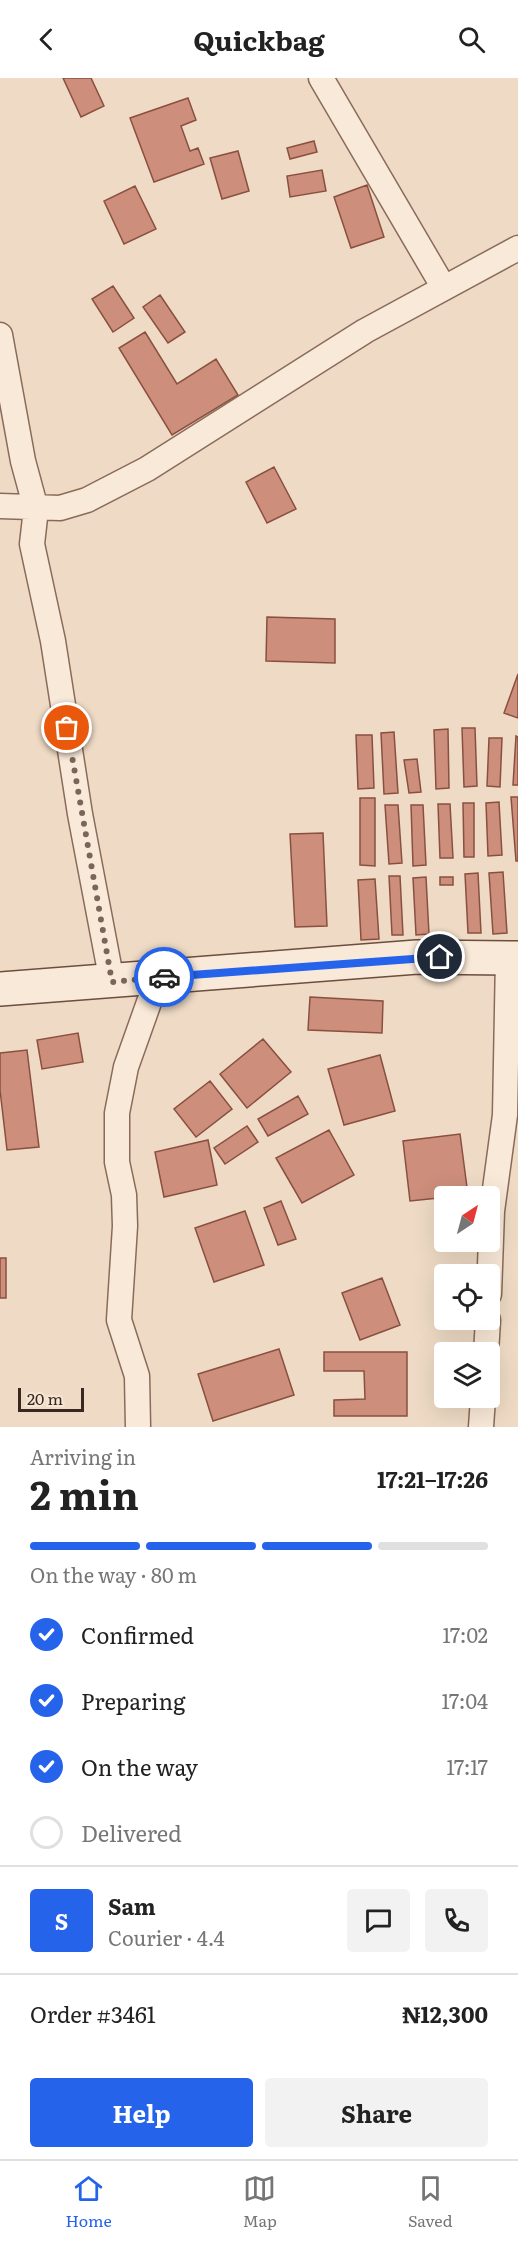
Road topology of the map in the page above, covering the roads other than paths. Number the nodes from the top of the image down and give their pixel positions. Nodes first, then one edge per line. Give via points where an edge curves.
1 (321, 78) edge
2 (518, 248) edge
3 (444, 288) junction
4 (0, 336) edge
5 (0, 506) edge
6 (36, 509) junction
7 (513, 958) edge
8 (158, 977) junction
9 (112, 982) junction
10 (0, 989) edge
11 (490, 1264) edge
12 (483, 1408) edge
13 (138, 1427) edge
14 (482, 1427) edge

1 - 3 street
2 - 3 street
3 - 6 street via 365,331 147,470 87,500 60,508
4 - 6 street via 22,461
5 - 6 street
6 - 9 street via 32,544 53,641
7 - 8 main road via 417,957
7 - 11 street via 505,1115 492,1211
8 - 9 main road
8 - 13 street via 126,1067 117,1113 117,1162 125,1226 119,1320 137,1376
9 - 10 main road
12 - 14 street

